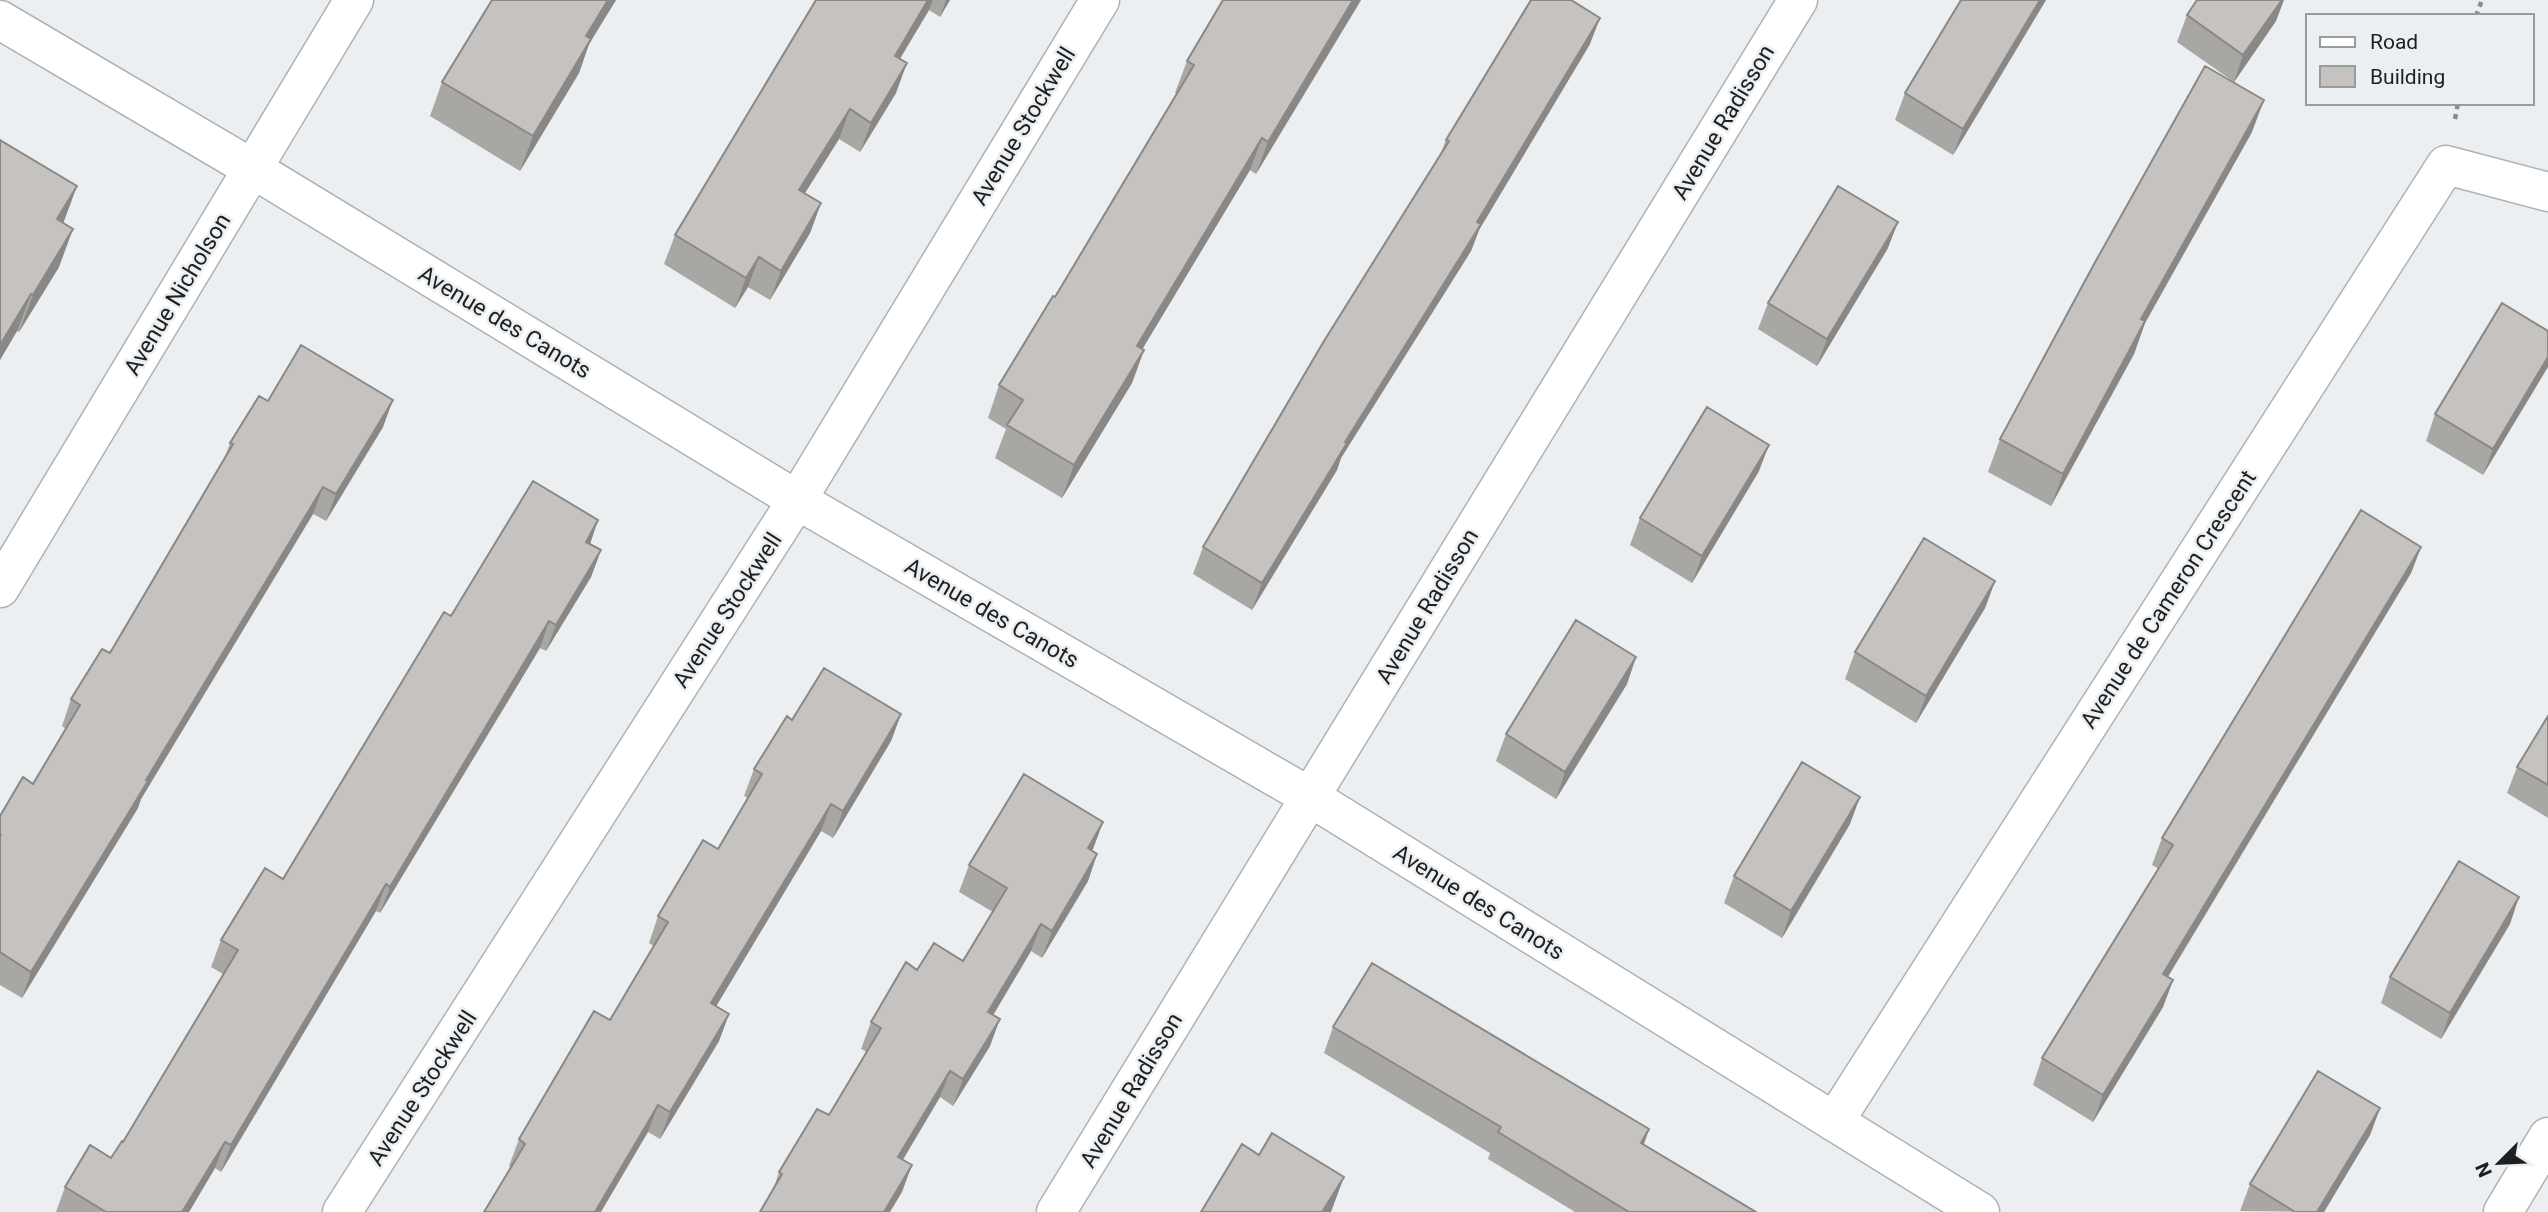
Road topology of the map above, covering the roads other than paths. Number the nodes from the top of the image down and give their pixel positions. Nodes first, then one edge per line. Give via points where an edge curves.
1 (354, 0) edge
2 (1100, 0) edge
3 (1798, 0) edge
4 (0, 20) edge
5 (253, 169) junction
6 (2548, 192) edge
7 (797, 500) junction
8 (0, 589) edge
9 (1310, 797) junction
10 (1834, 1122) junction
11 (2548, 1136) edge
12 (342, 1212) edge
13 (1056, 1212) edge
14 (1980, 1212) edge
15 (2502, 1212) edge

1 - 5 street, Avenue Nicholson
2 - 7 street, Avenue Stockwell
3 - 9 street, Avenue Radisson
4 - 5 street, Avenue des Canots
5 - 7 street, Avenue des Canots
5 - 8 street, Avenue Nicholson
6 - 10 street, Avenue de Cameron Crescent via 2446,165
7 - 9 street, Avenue des Canots
7 - 12 street, Avenue Stockwell
9 - 10 street, Avenue des Canots
9 - 13 street, Avenue Radisson
10 - 14 street, Avenue des Canots
11 - 15 street

